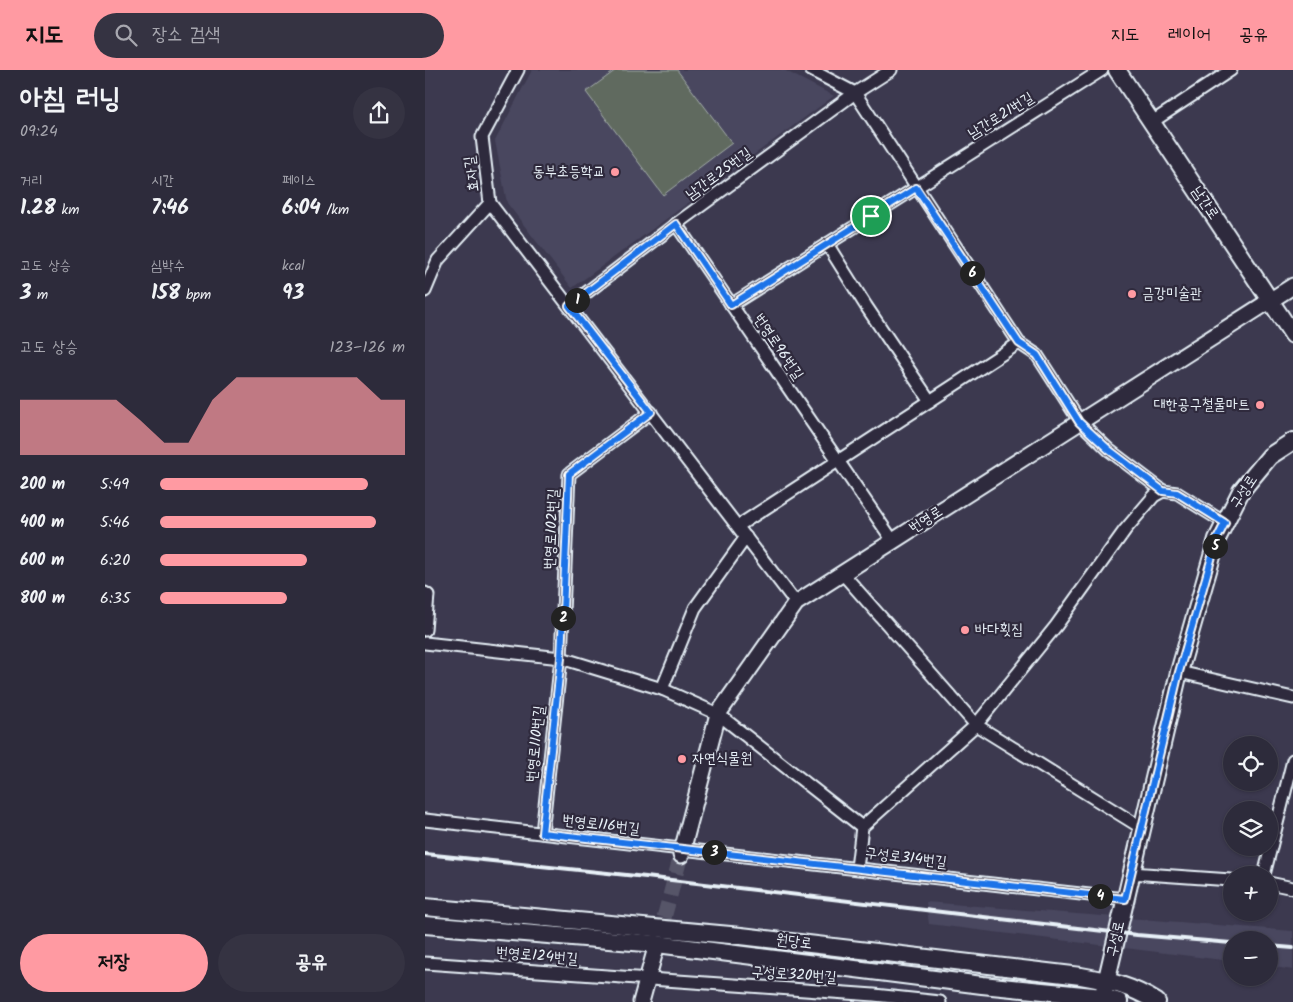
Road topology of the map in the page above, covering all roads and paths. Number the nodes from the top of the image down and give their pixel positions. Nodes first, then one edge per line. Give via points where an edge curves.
1 (518, 70) edge
2 (811, 70) edge
3 (891, 70) edge
4 (1102, 70) edge
5 (1117, 70) edge
6 (1231, 70) edge
7 (855, 93) junction
8 (1152, 122) junction
9 (916, 188) junction
10 (490, 204) junction
11 (676, 224) junction
12 (827, 244) junction
13 (1293, 286) edge
14 (425, 291) edge
15 (1270, 301) junction
16 (731, 305) junction
17 (569, 306) junction
18 (1293, 335) edge
19 (1019, 343) junction
20 (930, 401) junction
21 (651, 412) junction
22 (1079, 422) junction
23 (1293, 441) edge
24 (838, 462) junction
25 (1163, 491) junction
26 (1225, 523) junction
27 (738, 526) junction
28 (746, 537) junction
29 (893, 541) junction
30 (843, 574) junction
31 (425, 593) edge
32 (797, 603) junction
33 (425, 630) edge
34 (425, 643) edge
35 (561, 658) junction
36 (1179, 672) junction
37 (662, 689) junction
38 (1293, 698) edge
39 (718, 714) junction
40 (977, 725) junction
41 (1293, 760) edge
42 (425, 820) edge
43 (862, 828) junction
44 (1142, 828) junction
45 (542, 833) junction
46 (682, 852) junction
47 (1266, 866) edge
48 (857, 868) junction
49 (1131, 873) junction
50 (1223, 879) edge
51 (1278, 885) edge
52 (1293, 888) edge
53 (1125, 899) junction
54 (425, 907) edge
55 (425, 925) edge
56 (657, 944) junction
57 (425, 963) edge
58 (647, 980) junction
59 (1107, 980) junction
60 (1102, 1000) edge
61 (641, 1002) edge
62 (940, 1002) edge
63 (1119, 1002) edge
64 (1157, 1002) edge

1 - 10 street, 효자길 via 482,137
2 - 7 street
3 - 7 street, 남간로25번길
4 - 9 street, 남간로21번길
5 - 8 main road, 남간로
6 - 8 street
7 - 9 street
7 - 11 street, 남간로25번길
8 - 15 main road, 남간로
9 - 12 street, 남간로21번길
9 - 19 street
10 - 14 street, 효자길 via 438,260
10 - 17 street
11 - 16 street, 번영로96번길
11 - 17 street, 남간로25번길
12 - 16 street, 남간로21번길
12 - 20 street
13 - 15 street, 번영로
15 - 18 main road, 남간로
15 - 22 street, 번영로
16 - 24 street, 번영로96번길
17 - 21 street
19 - 20 street
19 - 22 street via 1037,355
20 - 24 street
21 - 27 street
21 - 35 street, 번영로102번길 via 569,474
22 - 25 street via 1109,450
22 - 29 street, 번영로
23 - 26 main road, 구성로 via 1270,456 1241,492
24 - 27 street
24 - 29 street, 번영로96번길
25 - 26 street via 1177,493
25 - 40 street via 1154,496 1125,530 1056,626
26 - 36 main road, 구성로 via 1217,539
27 - 28 street
28 - 32 street
28 - 37 street via 695,608
29 - 30 street, 번영로
30 - 32 street, 번영로
30 - 40 street
31 - 33 street via 429,595
32 - 39 street, 번영로
34 - 35 street
35 - 37 street
35 - 45 street, 번영로110번길
36 - 38 street
36 - 44 main road, 구성로
37 - 39 street
39 - 43 street
39 - 46 street, 번영로
40 - 43 street
40 - 44 street
41 - 47 street
42 - 45 street, 번영로116번길
43 - 48 street
44 - 49 main road, 구성로
45 - 46 street, 번영로116번길
46 - 48 street, 구성로314번길
48 - 53 street, 구성로314번길
49 - 50 street
49 - 53 main road, 구성로
51 - 52 street
53 - 59 main road, 구성로
54 - 59 main road, 원당로 via 741,936
55 - 56 main road, 원당로
56 - 58 street
56 - 60 main road, 원당로
57 - 58 street, 번영로124번길
58 - 61 street
58 - 62 street, 구성로320번길
59 - 60 main road, 구성로
59 - 64 main road, 원당로 via 1139,991
60 - 63 main road, 원당로

